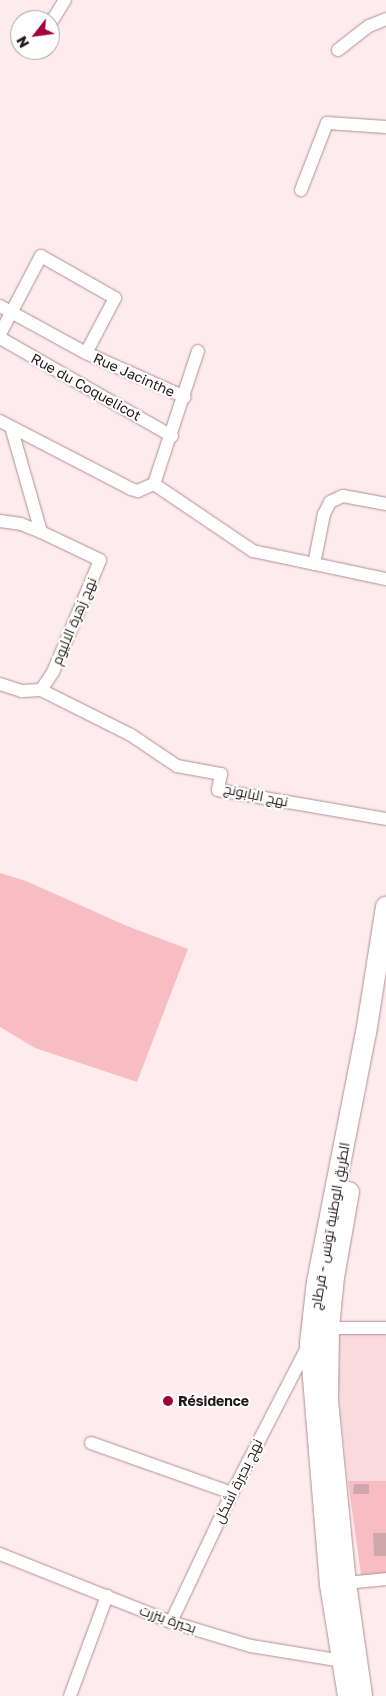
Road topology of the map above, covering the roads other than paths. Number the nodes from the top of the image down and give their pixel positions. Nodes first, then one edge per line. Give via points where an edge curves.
1 (386, 19) edge
2 (338, 50) dead end
3 (386, 127) edge
4 (302, 190) dead end
5 (6, 309) edge
6 (0, 334) edge
7 (0, 338) edge
8 (198, 352) dead end
9 (86, 353) junction
10 (185, 397) junction
11 (5, 424) edge
12 (172, 436) junction
13 (154, 484) junction
14 (386, 504) edge
15 (0, 521) edge
16 (42, 532) junction
17 (314, 564) junction
18 (386, 579) edge
19 (0, 684) edge
20 (42, 690) junction
21 (386, 819) edge
22 (386, 907) edge
23 (386, 983) edge
24 (329, 1328) junction
25 (386, 1328) edge
26 (310, 1343) junction
27 (91, 1443) dead end
28 (232, 1493) junction
29 (0, 1554) edge
30 (386, 1579) edge
31 (346, 1583) junction
32 (107, 1596) junction
33 (171, 1622) junction
34 (343, 1661) junction
35 (70, 1696) edge
36 (348, 1696) edge
37 (362, 1696) edge

1 - 2 street via 369,26
3 - 4 street via 327,123
5 - 6 street
5 - 9 street
5 - 9 street, Rue Jacinthe via 41,256 115,298
7 - 12 street, Rue du Coquelicot
8 - 10 street
9 - 10 street, Rue Jacinthe
10 - 12 street
11 - 13 street via 131,489 145,490
11 - 16 street
12 - 13 street
13 - 17 street via 253,551
14 - 17 street via 342,496 330,502 324,514
15 - 16 street
16 - 20 street, نهج زهرة الاليوم via 100,560 53,672
17 - 18 street
19 - 20 street via 22,691
20 - 21 street, نهج البابونج via 131,735 177,766 221,774 218,790
22 - 26 main road, الطريق الوطنية تونس - قرطاج via 366,1033 317,1282
23 - 24 main road, الطريق الوطنية تونس - قرطاج via 334,1277
24 - 25 street
24 - 26 street
24 - 31 main road, الطريق الوطنية تونس - قرطاج via 328,1401
26 - 28 street, نهج بحيرة اشكل
26 - 34 main road, الطريق الوطنية تونس - قرطاج via 330,1585
27 - 28 street
28 - 33 street, نهج بحيرة اشكل
29 - 32 street, بحيرة بنزرت
30 - 31 street
31 - 37 main road, الطريق الوطنية تونس - قرطاج
32 - 33 street, بحيرة بنزرت
32 - 35 street
33 - 34 street, بحيرة بنزرت via 251,1646
34 - 36 main road, الطريق الوطنية تونس - قرطاج

